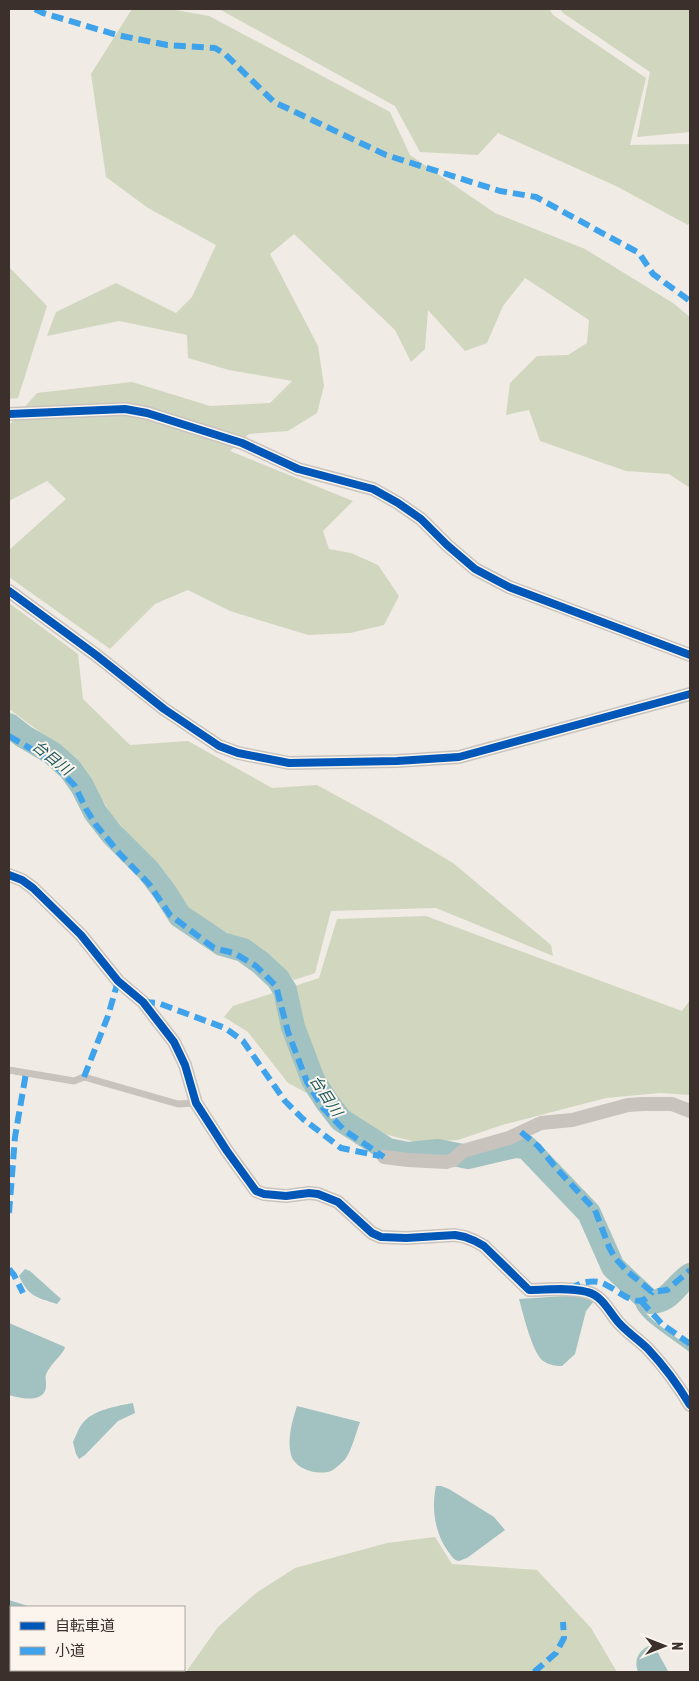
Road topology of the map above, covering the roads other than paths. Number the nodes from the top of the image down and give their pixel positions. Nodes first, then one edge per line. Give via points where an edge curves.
1 (9, 414) edge
2 (9, 591) edge
3 (690, 656) edge
4 (690, 694) edge
5 (9, 875) edge
6 (9, 1070) edge
7 (196, 1103) junction
8 (690, 1111) edge
9 (384, 1156) dead end
10 (690, 1405) edge

1 - 3 street via 117,409 147,413 242,443 298,469 373,490 398,503 421,519 475,569 490,578
2 - 4 street via 164,709 219,746 288,763 459,758
5 - 7 street via 33,888 82,935 118,982 142,1002 174,1042 185,1065
6 - 7 lane via 74,1081 84,1077 178,1104
7 - 10 street via 256,1191 286,1196 318,1194 338,1202 372,1233 381,1237 465,1237 484,1246 529,1290 588,1292 605,1303 621,1326 648,1349 677,1383
8 - 9 street via 672,1104 628,1105 572,1120 541,1123 446,1162

